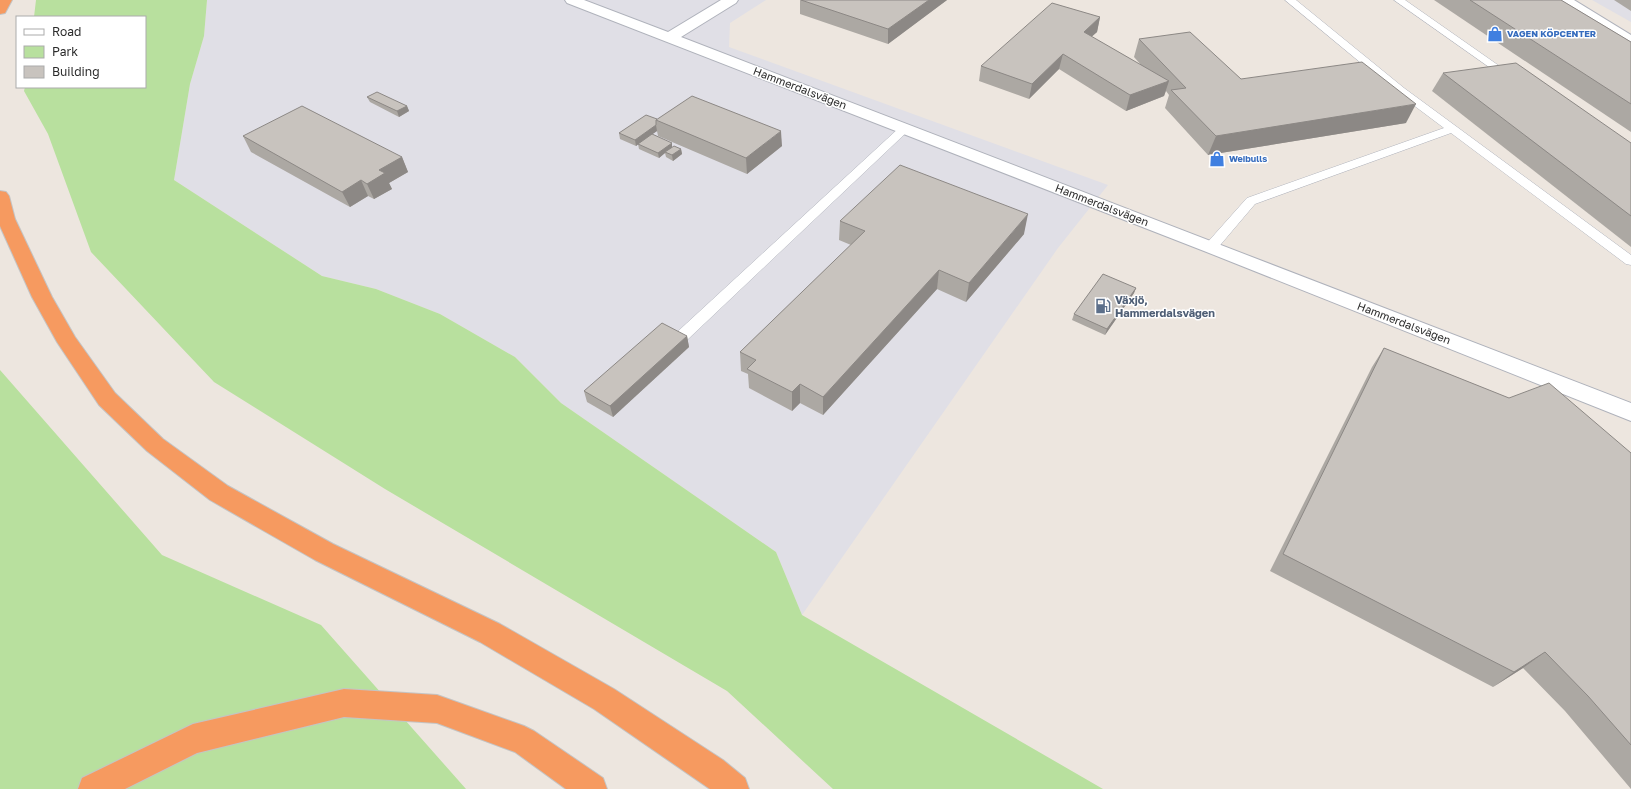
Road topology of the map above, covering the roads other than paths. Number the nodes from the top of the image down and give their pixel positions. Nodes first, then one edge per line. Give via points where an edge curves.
1 (5, 0) edge
2 (572, 0) edge
3 (731, 0) edge
4 (1290, 0) edge
5 (1399, 0) edge
6 (1564, 0) edge
7 (0, 10) edge
8 (669, 38) junction
9 (1631, 41) edge
10 (1521, 84) edge
11 (904, 129) junction
12 (1452, 129) junction
13 (0, 196) edge
14 (1211, 247) junction
15 (1631, 261) edge
16 (680, 338) edge
17 (1631, 412) edge
18 (93, 789) edge
19 (592, 789) edge
20 (734, 789) edge

1 - 7 highway
2 - 8 street, Hammerdalsvägen
3 - 8 street
4 - 12 lane
5 - 10 lane
6 - 9 street
8 - 11 street, Hammerdalsvägen
11 - 14 street, Hammerdalsvägen
11 - 16 lane
12 - 14 lane via 1251,201
12 - 15 lane
13 - 20 highway via 6,219 42,297 67,342 107,399 155,445 219,493 324,552 490,634 604,699 712,771
14 - 17 street, Hammerdalsvägen
18 - 19 highway via 192,739 344,703 437,710 524,741

